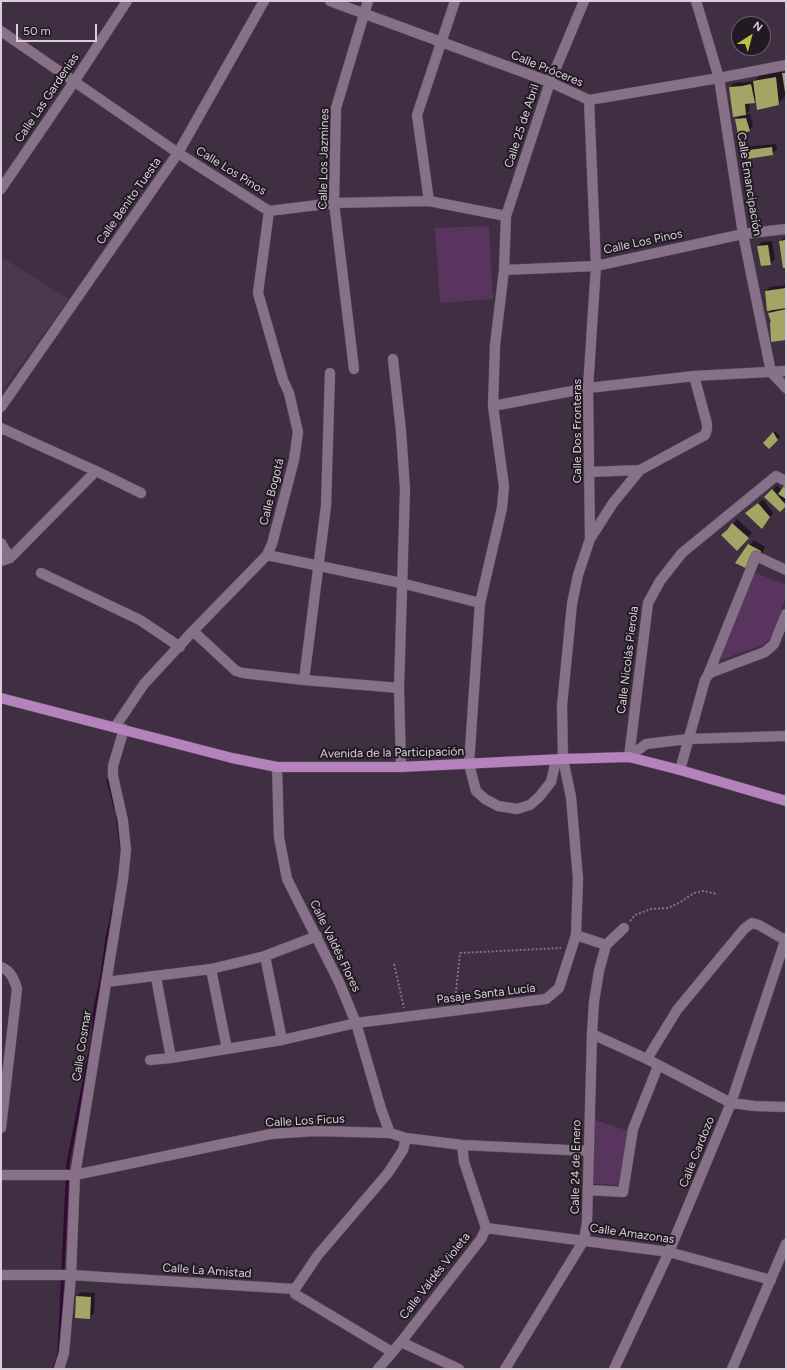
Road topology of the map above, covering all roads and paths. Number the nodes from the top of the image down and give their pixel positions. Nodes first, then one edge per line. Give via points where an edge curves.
1 (127, 1) edge
2 (264, 1) edge
3 (330, 1) edge
4 (368, 1) edge
5 (455, 1) edge
6 (584, 1) edge
7 (696, 1) edge
8 (364, 14) junction
9 (1, 31) edge
10 (440, 42) junction
11 (786, 65) edge
12 (719, 78) junction
13 (74, 82) junction
14 (550, 82) junction
15 (589, 100) junction
16 (178, 153) junction
17 (1, 189) edge
18 (429, 201) junction
19 (334, 202) junction
20 (269, 211) junction
21 (506, 216) junction
22 (786, 229) edge
23 (743, 234) junction
24 (596, 266) junction
25 (504, 270) junction
26 (393, 359) dead end
27 (354, 369) dead end
28 (786, 371) edge
29 (771, 372) junction
30 (330, 373) dead end
31 (694, 376) junction
32 (588, 388) junction
33 (786, 388) edge
34 (493, 406) junction
35 (1, 407) edge
36 (1, 428) edge
37 (640, 470) junction
38 (96, 471) junction
39 (590, 472) junction
40 (786, 481) edge
41 (141, 493) dead end
42 (590, 539) junction
43 (1, 543) edge
44 (267, 555) junction
45 (6, 559) edge
46 (318, 566) junction
47 (786, 570) edge
48 (41, 573) dead end
49 (402, 583) junction
50 (480, 604) junction
51 (786, 614) edge
52 (193, 631) junction
53 (782, 638) edge
54 (180, 647) junction
55 (708, 676) junction
56 (304, 680) junction
57 (399, 688) junction
58 (1, 698) edge
59 (120, 728) junction
60 (786, 736) edge
61 (688, 740) junction
62 (629, 757) junction
63 (560, 759) junction
64 (469, 764) junction
65 (277, 767) junction
66 (402, 767) junction
67 (680, 770) junction
68 (786, 801) edge
69 (718, 894) dead end
70 (624, 928) joint
71 (576, 935) junction
72 (317, 936) junction
73 (786, 939) edge
74 (606, 945) junction
75 (572, 947) junction
76 (265, 956) junction
77 (394, 964) dead end
78 (1, 967) edge
79 (211, 969) junction
80 (156, 977) junction
81 (106, 982) junction
82 (454, 1010) junction
83 (406, 1017) junction
84 (356, 1023) junction
85 (592, 1034) junction
86 (282, 1040) junction
87 (227, 1049) junction
88 (171, 1058) junction
89 (647, 1059) junction
90 (150, 1060) dead end
91 (658, 1066) junction
92 (731, 1103) junction
93 (786, 1107) edge
94 (1, 1128) edge
95 (390, 1133) junction
96 (406, 1138) junction
97 (462, 1145) junction
98 (589, 1151) junction
99 (1, 1175) edge
100 (75, 1175) junction
101 (588, 1190) junction
102 (486, 1228) junction
103 (584, 1240) junction
104 (786, 1244) edge
105 (669, 1252) junction
106 (71, 1275) junction
107 (1, 1276) edge
108 (771, 1280) junction
109 (295, 1289) junction
110 (401, 1342) junction
111 (392, 1352) junction
112 (59, 1369) edge
113 (378, 1369) edge
114 (460, 1369) edge
115 (505, 1369) edge
116 (614, 1369) edge
117 (732, 1369) edge

1 - 13 street, Calle Las Gardenias
2 - 16 street, Calle Benito Tuesta
3 - 8 street, Calle Próceres
4 - 8 street, Calle Los Jazmines
5 - 10 street
6 - 14 street, Calle 25 de Abril
7 - 12 street, Calle Emancipación
8 - 10 street, Calle Próceres
8 - 19 street, Calle Los Jazmines via 336,108
9 - 13 street, Calle Los Pinos
10 - 14 street, Calle Próceres
10 - 18 street via 417,115
11 - 12 street, Calle Próceres
12 - 15 street, Calle Próceres
12 - 23 street, Calle Emancipación
13 - 16 street, Calle Los Pinos
13 - 17 street, Calle Las Gardenias
14 - 15 street, Calle Próceres
14 - 21 street, Calle 25 de Abril
15 - 24 street, Calle Dos Fronteras
16 - 20 street, Calle Los Pinos
16 - 35 street, Calle Benito Tuesta
18 - 19 street, Calle Los Pinos
18 - 21 street, Calle Los Pinos
19 - 20 street, Calle Los Pinos
19 - 27 street, Calle Los Jazmines
20 - 44 street, Calle Bogotá via 258,293 289,393 298,432 292,468
21 - 25 street, Calle 25 de Abril
22 - 23 street, Calle Los Pinos
23 - 24 street, Calle Los Pinos
23 - 29 street, Calle Emancipación
24 - 25 street, Calle Los Pinos
24 - 32 street, Calle Dos Fronteras
25 - 34 street, Calle 25 de Abril via 495,345
26 - 49 street via 405,490
28 - 29 street
29 - 31 street
29 - 33 street
30 - 46 street via 326,506
31 - 32 street
31 - 37 street via 707,424 704,435
32 - 34 street
32 - 39 street, Calle Dos Fronteras
34 - 50 street, Calle 25 de Abril via 504,486 502,508
36 - 38 street
37 - 39 street
37 - 42 street via 613,503
38 - 41 street
38 - 45 street
39 - 42 street, Calle Dos Fronteras
40 - 62 street, Calle Nicolás Pierola via 776,476 682,553 660,581 648,603
42 - 63 street, Calle Dos Fronteras via 572,604 562,706
43 - 45 street
44 - 46 street
44 - 52 street, Calle Bogotá
46 - 49 street
46 - 56 street
47 - 55 street via 756,556
48 - 54 street via 140,620
49 - 50 street
49 - 57 street
50 - 64 street, Calle 25 de Abril
51 - 53 street
52 - 54 street, Calle Bogotá
52 - 56 street via 236,671
53 - 55 street via 765,652 712,672
54 - 59 street, Calle Bogotá via 144,684
55 - 61 street
56 - 57 street
57 - 66 street
58 - 59 main road, Avenida de la Participación
59 - 65 main road, Avenida de la Participación via 232,758
59 - 81 street, Calle Cosmar via 113,771 126,850
60 - 61 street
61 - 62 street via 646,744
61 - 67 street
62 - 63 main road, Avenida de la Participación
62 - 67 main road, Avenida de la Participación
63 - 64 main road, Avenida de la Participación
63 - 64 street, Calle 25 de Abril via 550,782 539,797 530,806 517,809 498,806 476,791
63 - 71 street via 571,796 578,879
64 - 66 main road, Avenida de la Participación
65 - 66 main road, Avenida de la Participación
65 - 72 street, Calle Valdés Flores via 279,837 287,878
67 - 68 main road, Avenida de la Participación
69 - 70 path via 703,891 694,893 668,908 651,909 635,915
70 - 74 street
71 - 74 street
71 - 75 street, Pasaje Santa Lucía
72 - 76 street
72 - 84 street, Calle Valdés Flores
73 - 89 street via 752,923 744,929 677,1010
73 - 92 street, Calle Cardozo
74 - 85 street, Calle 24 de Enero via 594,1002
75 - 82 street, Pasaje Santa Lucía via 559,988 546,999
75 - 82 path via 460,953
76 - 79 street
76 - 86 street
77 - 83 path
78 - 94 street via 10,972 17,989
79 - 80 street
79 - 87 street
80 - 81 street
80 - 88 street
81 - 100 street, Calle Cosmar
82 - 83 street, Pasaje Santa Lucía
83 - 84 street, Pasaje Santa Lucía
84 - 86 street, Pasaje Santa Lucía
84 - 95 street, Calle Valdés Flores
85 - 89 street
85 - 98 street, Calle 24 de Enero
86 - 87 street, Pasaje Santa Lucía
87 - 88 street, Pasaje Santa Lucía
88 - 90 street, Pasaje Santa Lucía
89 - 91 street
91 - 92 street
91 - 101 street via 633,1129 623,1192
92 - 93 street
92 - 105 street, Calle Cardozo
95 - 96 street, Calle Los Ficus
95 - 100 street, Calle Los Ficus via 271,1134
96 - 97 street, Calle Los Ficus
96 - 109 street via 403,1150 388,1173 318,1255
97 - 98 street, Calle Los Ficus
97 - 102 street, Calle Valdés Violeta via 464,1162
98 - 101 street, Calle 24 de Enero
99 - 100 street, Calle Los Ficus
100 - 106 street, Calle Cosmar
101 - 103 street, Calle 24 de Enero via 588,1222
102 - 103 street, Calle Amazonas
102 - 110 street, Calle Valdés Violeta via 481,1239
103 - 105 street, Calle Amazonas
103 - 115 street, Calle 24 de Enero
104 - 108 street
105 - 108 street, Calle Amazonas
105 - 116 street, Calle Cardozo
106 - 107 street, Calle La Amistad
106 - 109 street, Calle La Amistad
106 - 112 street, Calle Cosmar via 64,1354
108 - 117 street
109 - 111 street via 296,1294
110 - 111 street, Calle Valdés Violeta
110 - 114 street
111 - 113 street, Calle Valdés Violeta

